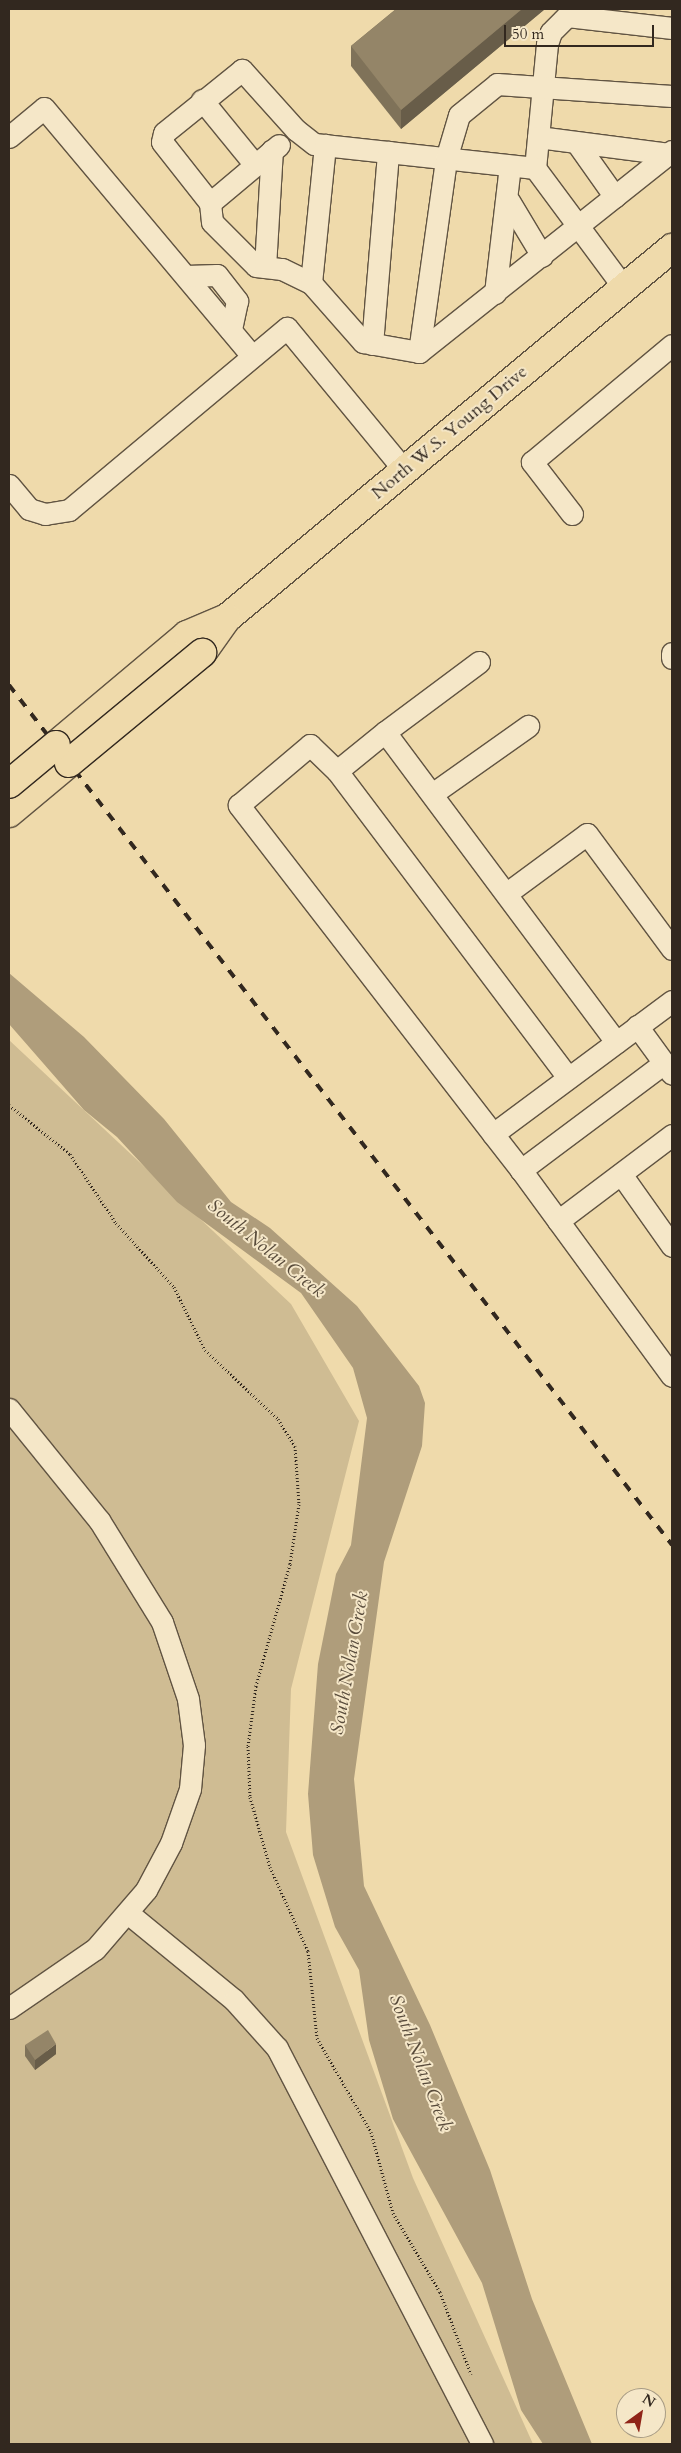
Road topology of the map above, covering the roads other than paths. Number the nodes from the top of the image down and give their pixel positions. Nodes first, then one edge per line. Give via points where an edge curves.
1 (570, 12) edge
2 (672, 28) edge
3 (543, 84) junction
4 (672, 96) edge
5 (202, 100) junction
6 (296, 130) junction
7 (9, 137) edge
8 (538, 137) junction
9 (576, 142) junction
10 (325, 145) junction
11 (272, 150) junction
12 (388, 152) junction
13 (671, 152) edge
14 (446, 159) junction
15 (256, 165) junction
16 (510, 166) junction
17 (535, 168) junction
18 (615, 197) junction
19 (509, 201) junction
20 (210, 203) junction
21 (580, 225) junction
22 (672, 248) edge
23 (542, 256) junction
24 (266, 267) junction
25 (311, 283) junction
26 (624, 288) junction
27 (495, 293) junction
28 (372, 344) junction
29 (672, 345) edge
30 (419, 352) junction
31 (252, 356) junction
32 (404, 471) junction
33 (9, 485) edge
34 (572, 514) dead end
35 (672, 653) edge
36 (672, 658) edge
37 (479, 662) dead end
38 (528, 726) dead end
39 (385, 732) junction
40 (62, 754) junction
41 (338, 772) junction
42 (9, 784) edge
43 (432, 794) junction
44 (9, 813) edge
45 (507, 893) junction
46 (672, 949) edge
47 (672, 1001) edge
48 (637, 1026) junction
49 (616, 1042) junction
50 (668, 1068) edge
51 (568, 1078) junction
52 (492, 1134) junction
53 (672, 1135) edge
54 (522, 1170) junction
55 (620, 1174) junction
56 (558, 1221) junction
57 (672, 1246) edge
58 (672, 1376) edge
59 (9, 1409) edge
60 (129, 1914) junction
61 (9, 2008) edge
62 (482, 2444) edge

1 - 2 lane
1 - 3 lane via 549,35
3 - 4 lane
3 - 8 lane
3 - 14 lane via 497,84 460,116
5 - 6 lane via 236,72 246,71
5 - 15 lane
5 - 20 lane via 164,133 162,142
6 - 10 lane via 314,144
6 - 11 lane
7 - 31 lane via 44,108
8 - 9 lane
8 - 17 lane
9 - 13 lane
9 - 18 lane
10 - 12 lane
10 - 25 lane
11 - 15 lane
11 - 24 lane
12 - 14 lane
12 - 28 lane
13 - 18 lane
14 - 16 lane
14 - 30 lane
15 - 20 lane
16 - 17 lane
16 - 19 lane
17 - 21 lane
18 - 21 lane
19 - 23 lane
19 - 27 lane
20 - 24 lane via 212,222 256,266
21 - 23 lane
21 - 26 lane
22 - 26 main road, North W.S. Young Drive
23 - 27 lane
24 - 25 lane via 282,269
25 - 28 lane via 363,342
26 - 32 main road, North W.S. Young Drive
27 - 30 lane
28 - 30 lane
29 - 34 lane via 532,462
31 - 32 lane via 287,328
31 - 33 lane via 69,510 45,514 29,509
32 - 40 main road, North W.S. Young Drive
35 - 36 lane
37 - 39 lane
38 - 43 lane
39 - 41 lane
39 - 43 lane
40 - 42 main road, bridge
40 - 44 main road
41 - 51 lane
41 - 52 lane via 310,745 239,805
43 - 45 lane
45 - 46 lane via 587,834
45 - 49 lane
47 - 48 lane
48 - 49 lane
48 - 50 lane
49 - 51 lane
50 - 54 lane
51 - 52 lane
52 - 54 lane
53 - 55 lane
54 - 56 lane
55 - 56 lane
55 - 57 lane
56 - 58 lane
59 - 60 lane via 72,1485 125,1558 162,1622 188,1699 194,1745 190,1788 160,1867
60 - 61 lane via 80,1962
60 - 62 lane via 241,2006 277,2048

